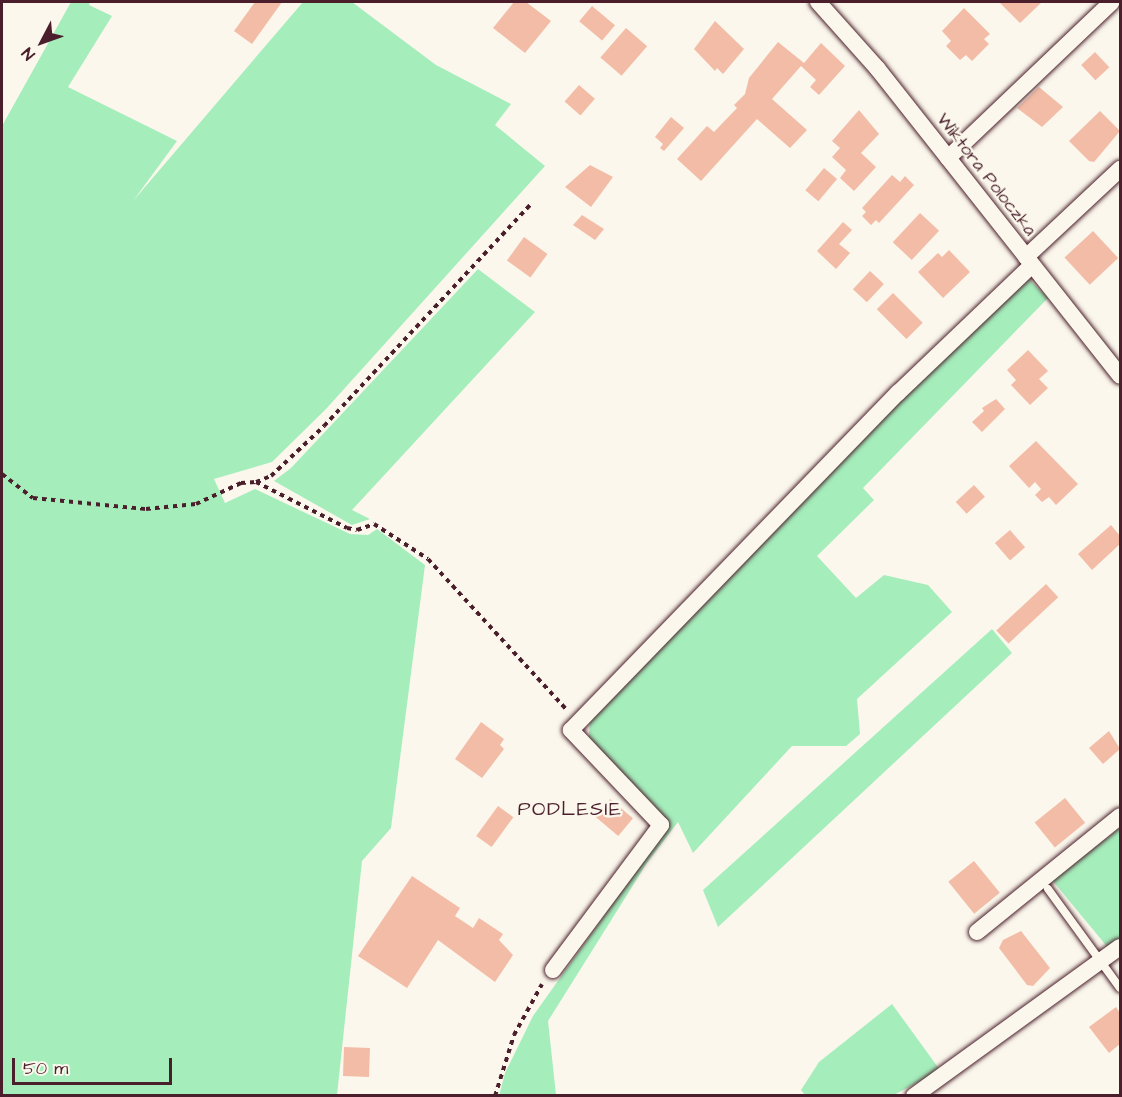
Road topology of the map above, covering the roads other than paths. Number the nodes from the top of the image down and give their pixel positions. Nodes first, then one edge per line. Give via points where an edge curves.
1 (819, 2) edge
2 (1112, 2) edge
3 (948, 158) junction
4 (1120, 169) edge
5 (1029, 261) junction
6 (1120, 376) edge
7 (1120, 816) edge
8 (1048, 889) dead end
9 (977, 932) dead end
10 (1120, 947) edge
11 (1101, 962) junction
12 (553, 970) road end
13 (1120, 988) edge
14 (914, 1095) edge

1 - 3 street, Wiktora Poloczka
2 - 3 street
3 - 5 street, Wiktora Poloczka
4 - 5 street
5 - 6 street, Wiktora Poloczka
5 - 12 street via 571,730 661,825
7 - 9 street
8 - 11 lane
10 - 11 street
11 - 13 lane
11 - 14 street

